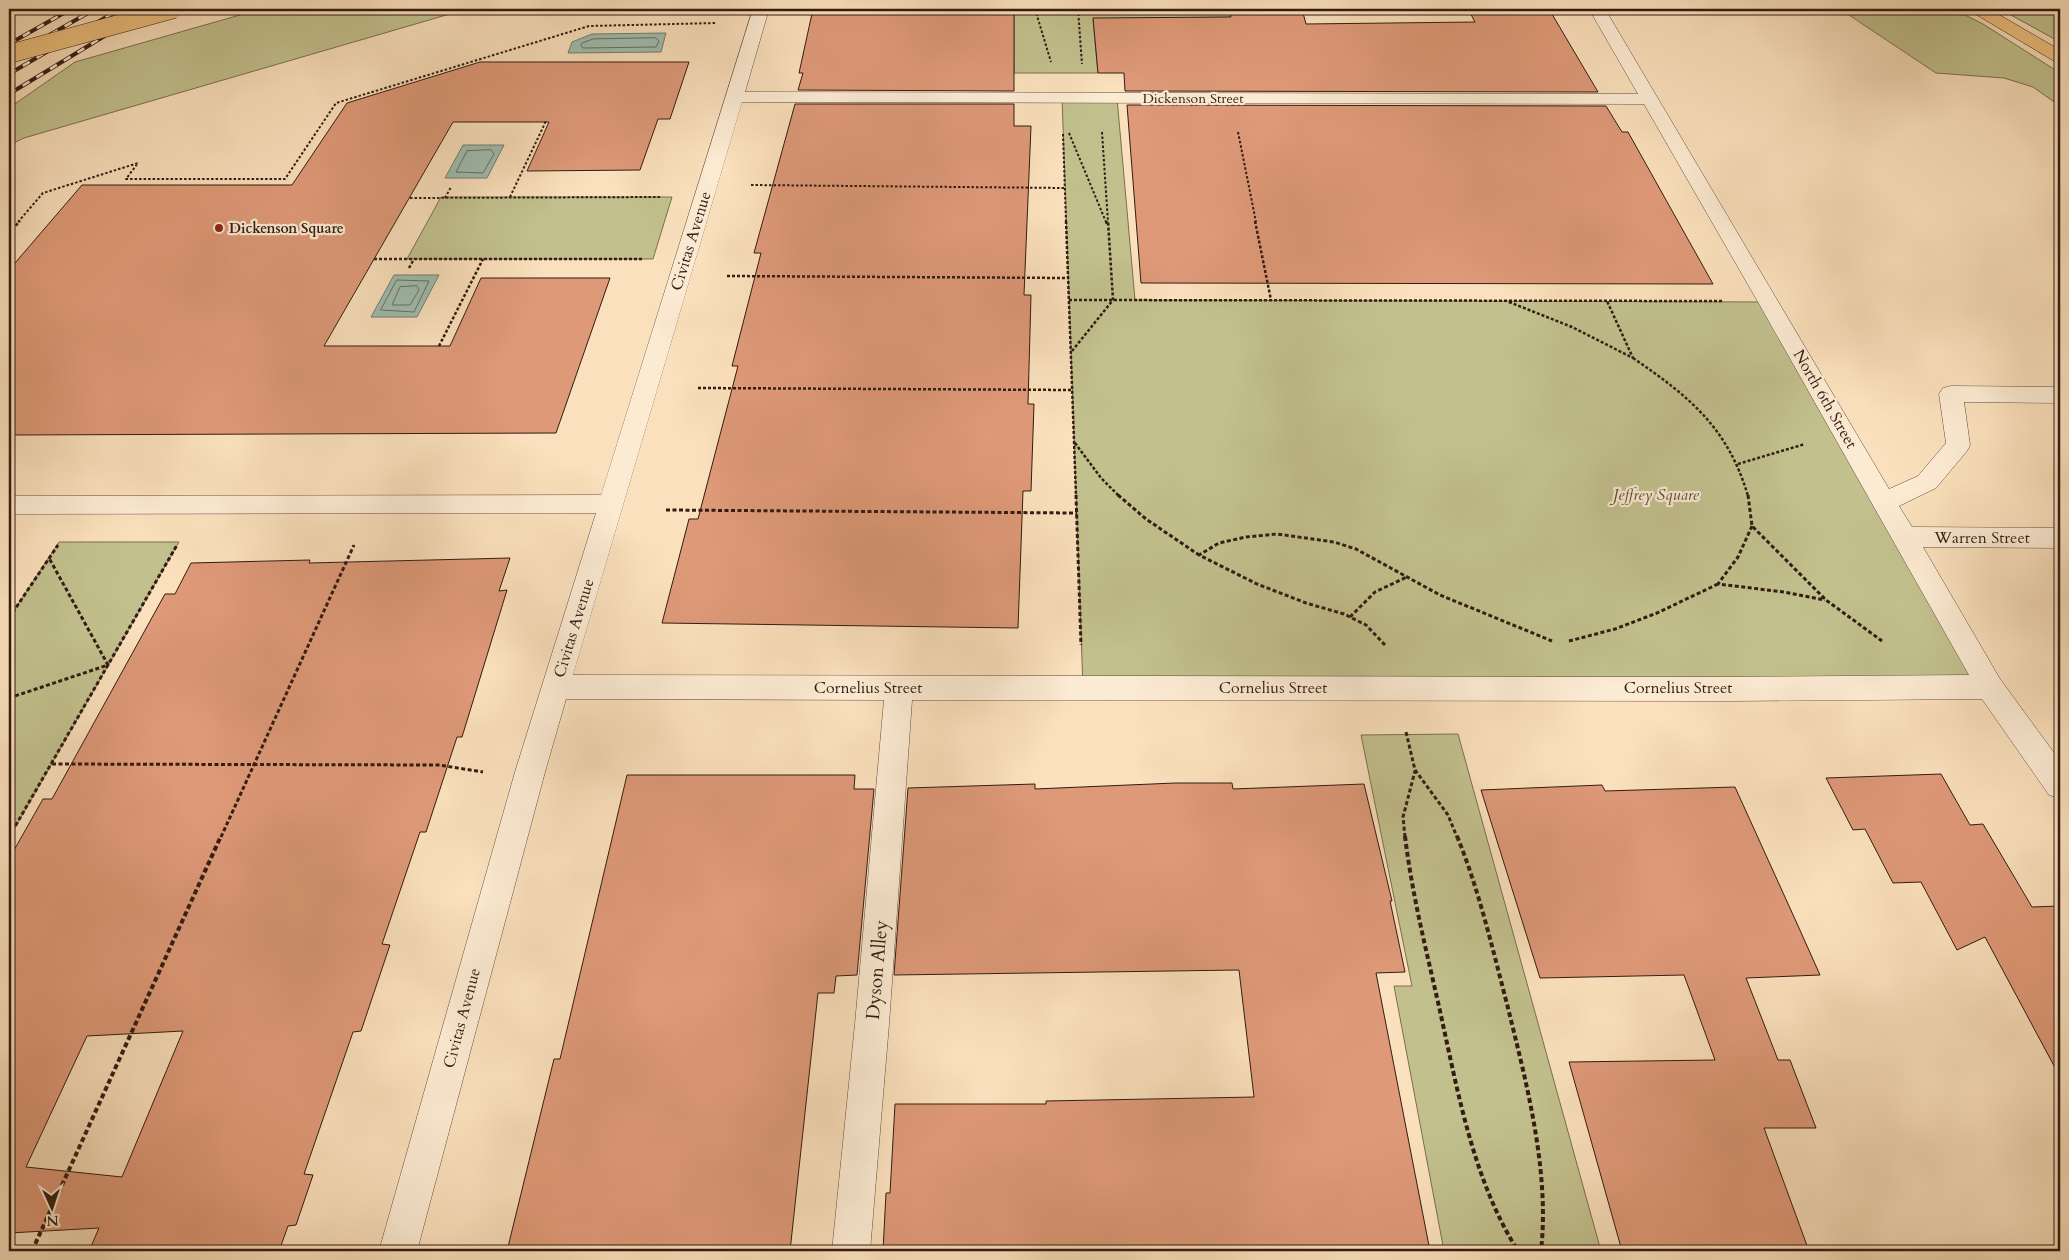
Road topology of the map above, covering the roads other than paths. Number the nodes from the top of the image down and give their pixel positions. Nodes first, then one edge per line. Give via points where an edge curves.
1 (125, 9) edge
2 (174, 9) edge
3 (762, 9) edge
4 (1597, 9) edge
5 (1978, 9) edge
6 (9, 47) edge
7 (9, 54) edge
8 (2060, 57) edge
9 (735, 97) junction
10 (1650, 99) junction
11 (2060, 395) edge
12 (1884, 502) junction
13 (611, 504) junction
14 (9, 505) edge
15 (1905, 537) junction
16 (2060, 538) edge
17 (556, 687) junction
18 (1990, 687) junction
19 (899, 688) junction
20 (2060, 785) edge
21 (398, 1251) edge
22 (851, 1251) edge

1 - 6 highway
2 - 7 highway, bridge
3 - 9 street, Civitas Avenue
4 - 10 street, North 6th Street
5 - 8 highway
9 - 10 street, Dickenson Street
9 - 13 street, Civitas Avenue
10 - 12 street, North 6th Street
11 - 12 street via 1952,394 1958,445 1927,482
12 - 15 street, North 6th Street
13 - 14 street
13 - 17 street, Civitas Avenue
15 - 16 street, Warren Street
15 - 18 street, North 6th Street
17 - 19 street, Cornelius Street
17 - 21 street, Civitas Avenue
18 - 19 street, Cornelius Street
18 - 20 street, North 6th Street
19 - 22 street, Dyson Alley

